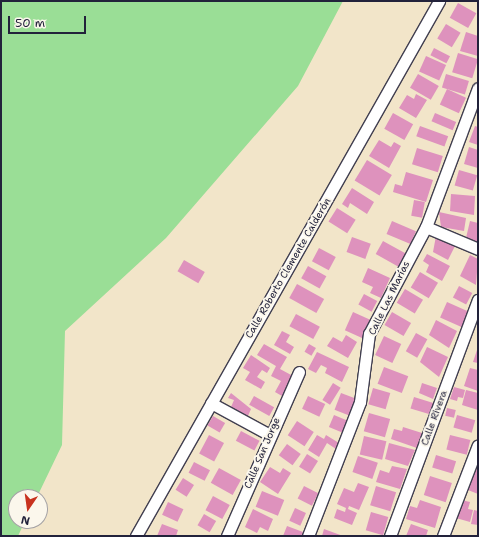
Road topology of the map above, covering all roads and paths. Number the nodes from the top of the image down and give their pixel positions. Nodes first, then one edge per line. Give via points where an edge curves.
1 (439, 1) edge
2 (478, 88) edge
3 (426, 227) junction
4 (478, 249) edge
5 (478, 300) edge
6 (299, 372) dead end
7 (211, 403) junction
8 (268, 434) junction
9 (478, 445) edge
10 (136, 536) edge
11 (227, 536) edge
12 (308, 536) edge
13 (390, 536) edge
14 (443, 536) edge

1 - 7 street, Calle Roberto Clemente Calderón
2 - 3 street, Calle Las Marías
3 - 4 street
3 - 12 street, Calle Las Marías via 369,334 360,402
5 - 13 street, Calle Rivera
6 - 8 street, Calle San Jorge
7 - 8 street
7 - 10 street, Calle Roberto Clemente Calderón
8 - 11 street, Calle San Jorge
9 - 14 street

